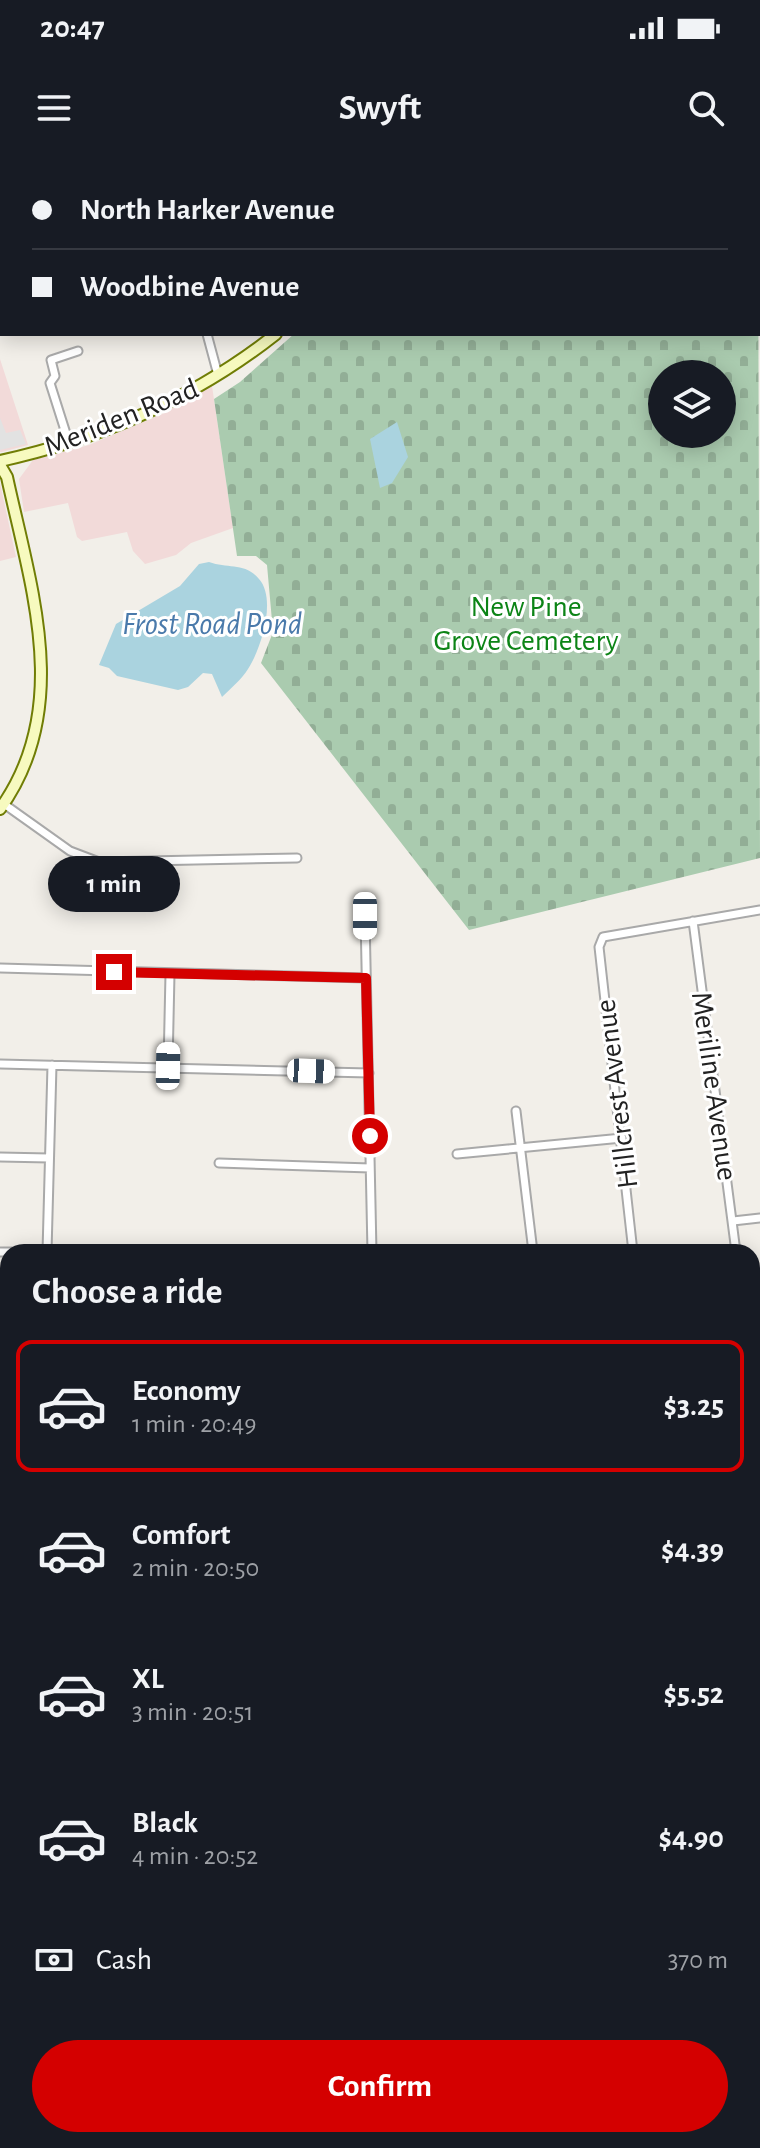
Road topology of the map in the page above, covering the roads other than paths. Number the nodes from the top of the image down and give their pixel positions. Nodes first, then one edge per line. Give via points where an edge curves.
1 (208, 336) edge
2 (273, 336) edge
3 (78, 351) dead end
4 (218, 375) junction
5 (69, 443) junction
6 (0, 463) edge
7 (2, 806) edge
8 (297, 858) dead end
9 (760, 910) edge
10 (365, 916) dead end
11 (693, 921) junction
12 (0, 968) edge
13 (170, 974) junction
14 (366, 978) junction
15 (0, 1064) edge
16 (52, 1065) junction
17 (168, 1066) junction
18 (369, 1073) junction
19 (516, 1111) dead end
20 (622, 1138) junction
21 (522, 1146) junction
22 (457, 1154) dead end
23 (0, 1157) edge
24 (49, 1158) junction
25 (219, 1163) dead end
26 (370, 1168) junction
27 (760, 1218) edge
28 (733, 1221) junction
29 (47, 1244) edge
30 (372, 1244) edge
31 (532, 1244) edge
32 (632, 1244) edge
33 (735, 1244) edge

1 - 4 street
2 - 4 main road, Meriden Road
3 - 5 street via 51,360 55,376 50,383
4 - 5 main road, Meriden Road via 149,411
5 - 6 main road, Meriden Road
6 - 7 main road via 34,604 43,674 31,750
7 - 8 street via 70,851 99,862
9 - 11 street
10 - 14 street
11 - 20 street, Hillcrest Avenue via 603,937 599,947
11 - 28 street, Meriline Avenue
12 - 13 street
13 - 14 street
13 - 17 street
14 - 18 street
15 - 16 street
16 - 17 street
16 - 24 street
17 - 18 street
18 - 26 street
19 - 21 street
20 - 21 street
20 - 32 street, Hillcrest Avenue
21 - 22 street
21 - 31 street
23 - 24 street
24 - 29 street
25 - 26 street
26 - 30 street
27 - 28 street
28 - 33 street, Meriline Avenue

